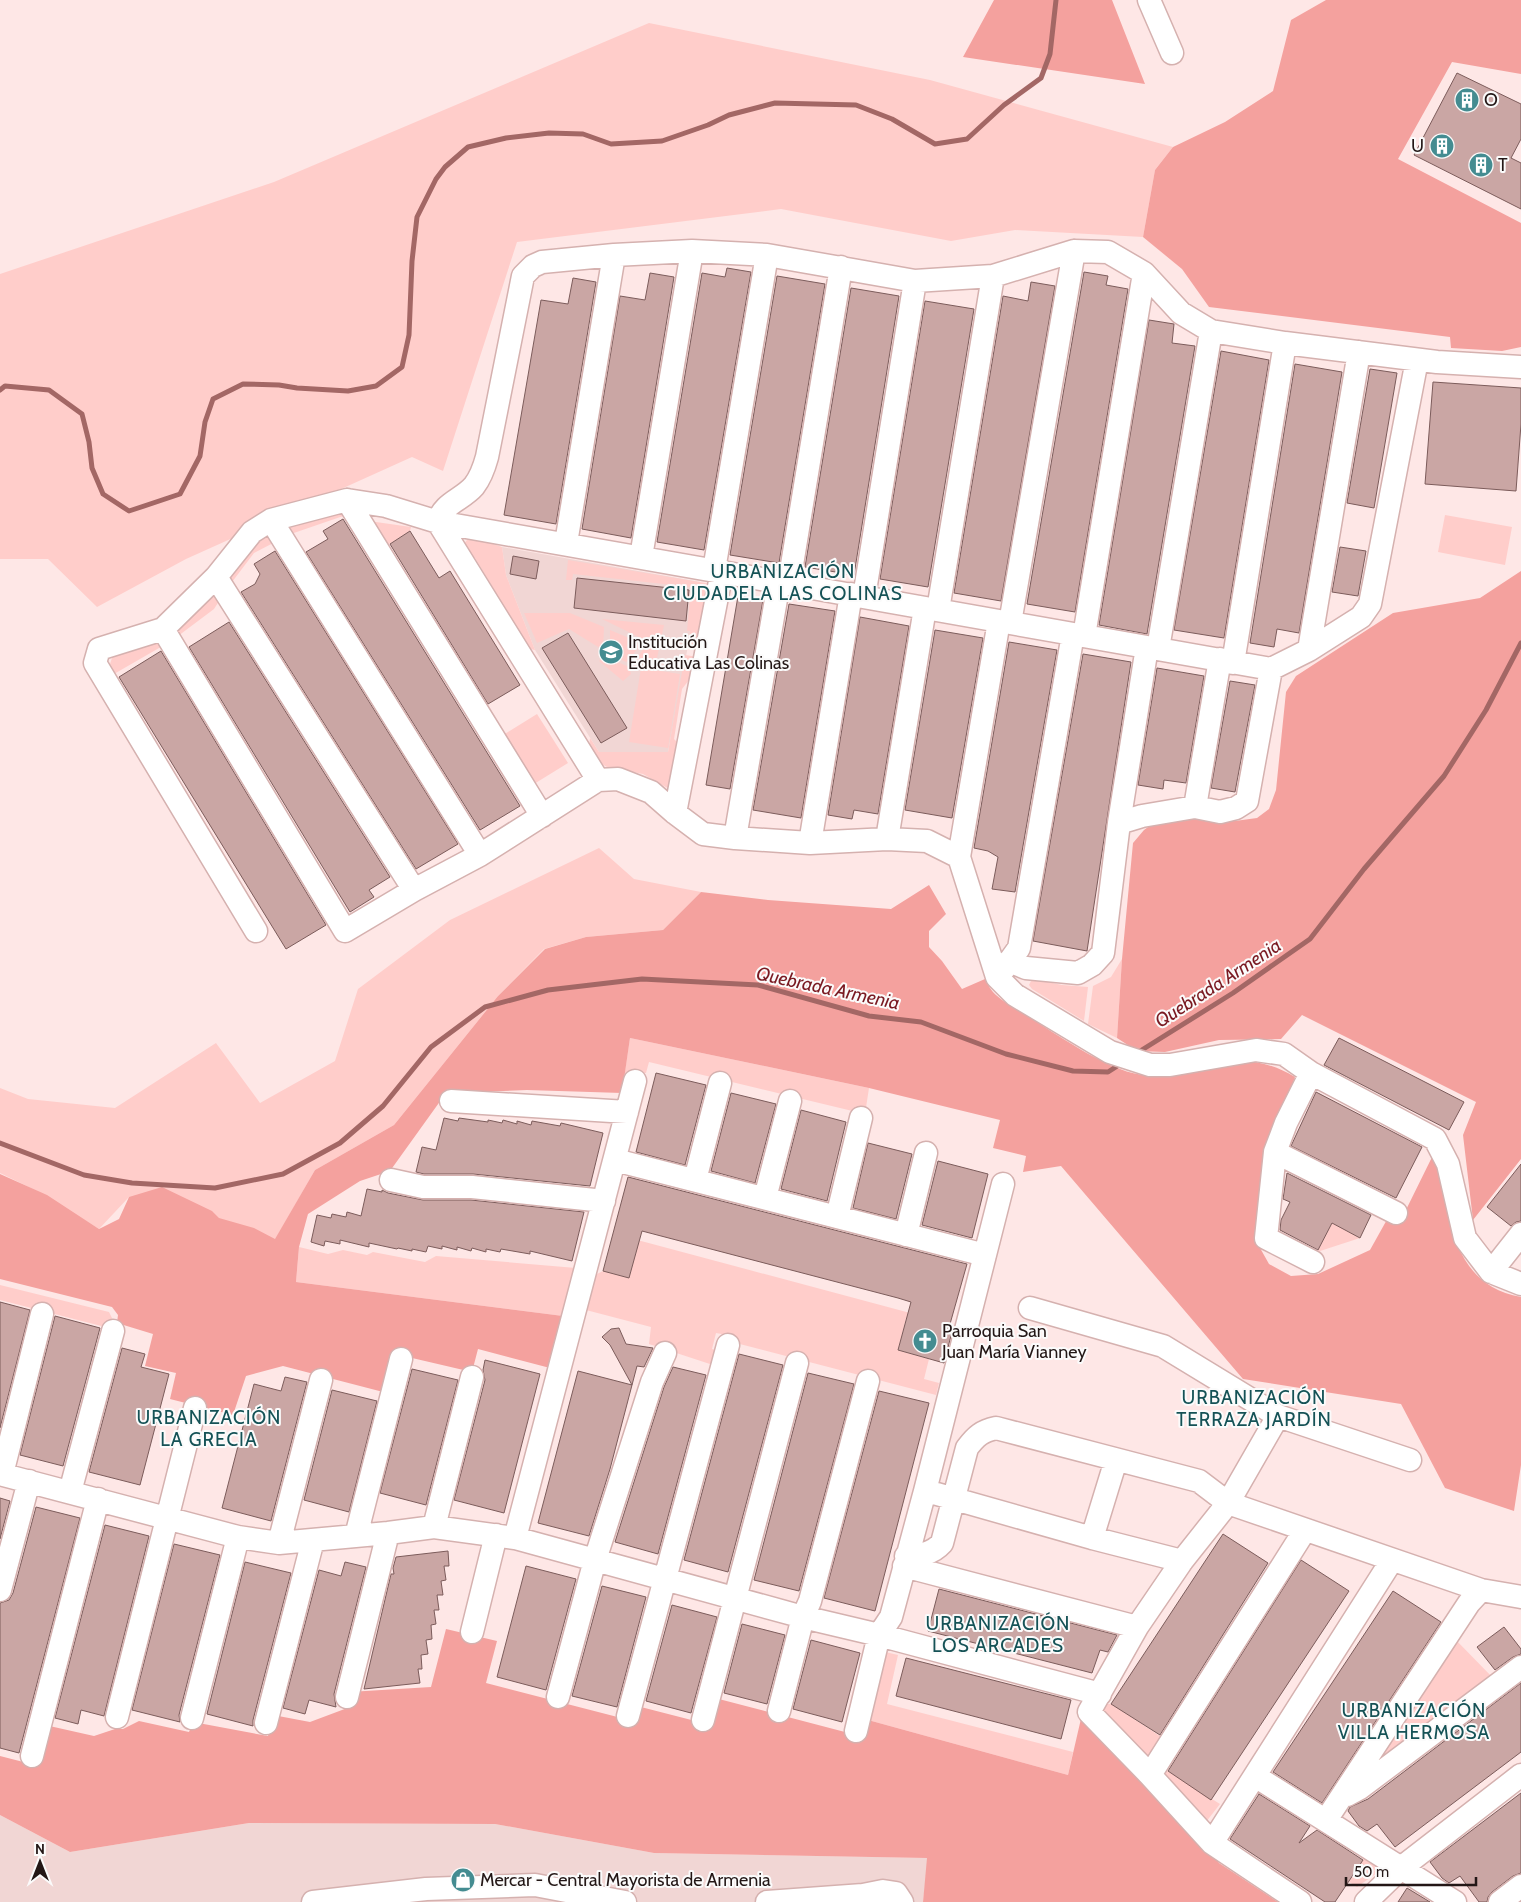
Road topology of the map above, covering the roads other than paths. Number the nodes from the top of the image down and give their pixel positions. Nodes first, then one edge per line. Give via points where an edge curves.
1 (1154, 2) edge
2 (1172, 53) dead end
3 (692, 251) junction
4 (1074, 251) junction
5 (614, 255) junction
6 (767, 255) junction
7 (842, 267) junction
8 (1144, 273) junction
9 (993, 276) junction
10 (914, 281) junction
11 (1211, 331) junction
12 (1285, 343) junction
13 (1359, 352) junction
14 (1417, 360) junction
15 (1521, 366) edge
16 (347, 500) junction
17 (271, 520) junction
18 (438, 522) junction
19 (566, 543) junction
20 (641, 557) junction
21 (718, 571) junction
22 (216, 577) junction
23 (784, 582) junction
24 (857, 596) junction
25 (931, 609) junction
26 (1004, 622) junction
27 (163, 628) junction
28 (1078, 635) junction
29 (1152, 648) junction
30 (1309, 650) junction
31 (1226, 661) junction
32 (1271, 669) junction
33 (598, 780) junction
34 (1195, 807) junction
35 (675, 813) junction
36 (542, 816) junction
37 (1119, 823) junction
38 (735, 838) junction
39 (887, 839) junction
40 (810, 842) junction
41 (480, 855) junction
42 (959, 857) junction
43 (414, 890) junction
44 (256, 931) dead end
45 (1003, 969) junction
46 (1311, 1073) junction
47 (635, 1082) dead end
48 (720, 1083) dead end
49 (451, 1101) dead end
50 (790, 1101) dead end
51 (627, 1112) junction
52 (861, 1118) dead end
53 (1275, 1152) junction
54 (926, 1153) dead end
55 (615, 1160) junction
56 (391, 1180) dead end
57 (695, 1180) junction
58 (1003, 1184) dead end
59 (765, 1198) junction
60 (604, 1201) junction
61 (1396, 1213) dead end
62 (837, 1217) junction
63 (1521, 1234) edge
64 (906, 1235) junction
65 (985, 1255) junction
66 (1313, 1262) dead end
67 (1491, 1272) junction
68 (1521, 1284) edge
69 (1030, 1308) dead end
70 (42, 1314) dead end
71 (113, 1331) dead end
72 (728, 1345) dead end
73 (665, 1353) dead end
74 (401, 1359) dead end
75 (797, 1363) dead end
76 (472, 1376) dead end
77 (321, 1380) dead end
78 (868, 1381) dead end
79 (195, 1408) dead end
80 (1278, 1416) junction
81 (1116, 1460) junction
82 (1410, 1460) dead end
83 (1, 1474) edge
84 (29, 1481) junction
85 (925, 1491) junction
86 (70, 1492) junction
87 (952, 1498) junction
88 (98, 1499) junction
89 (1228, 1503) junction
90 (168, 1518) junction
91 (434, 1527) junction
92 (1306, 1530) junction
93 (388, 1534) junction
94 (356, 1536) junction
95 (506, 1536) junction
96 (238, 1537) junction
97 (1092, 1538) junction
98 (312, 1540) junction
99 (279, 1543) junction
100 (595, 1560) junction
101 (1392, 1560) junction
102 (905, 1561) junction
103 (1182, 1561) junction
104 (665, 1579) junction
105 (0, 1590) edge
106 (1481, 1590) junction
107 (1521, 1597) edge
108 (735, 1598) junction
109 (1521, 1615) edge
110 (803, 1617) junction
111 (1137, 1628) junction
112 (472, 1632) dead end
113 (879, 1635) junction
114 (1521, 1667) edge
115 (1100, 1694) junction
116 (347, 1697) dead end
117 (558, 1697) dead end
118 (779, 1711) dead end
119 (628, 1716) dead end
120 (117, 1717) dead end
121 (192, 1718) dead end
122 (703, 1720) dead end
123 (266, 1723) dead end
124 (856, 1731) dead end
125 (32, 1756) dead end
126 (1150, 1775) junction
127 (1521, 1775) edge
128 (1255, 1776) junction
129 (1341, 1797) junction
130 (1326, 1820) junction
131 (1212, 1843) junction
132 (1401, 1868) junction
133 (1521, 1886) edge
134 (430, 1896) edge
135 (862, 1898) edge
136 (314, 1902) edge
137 (625, 1902) edge
138 (767, 1902) edge
139 (790, 1902) edge
140 (902, 1902) edge
141 (1300, 1902) edge
142 (1366, 1902) edge
143 (1456, 1902) edge
144 (1500, 1902) edge

1 - 2 street
3 - 5 street
3 - 6 street
3 - 20 street
4 - 8 street via 1108,252
4 - 9 street
4 - 26 street
5 - 18 street via 542,262 523,276 481,477 473,488 445,508
5 - 19 street
6 - 7 street
6 - 21 street
7 - 10 street
7 - 23 street
8 - 11 street via 1181,314
8 - 28 street
9 - 10 street
9 - 25 street
10 - 24 street
11 - 12 street
11 - 29 street
12 - 13 street
12 - 31 street
13 - 14 street
13 - 30 street
14 - 15 street
14 - 30 street via 1370,604 1361,617
16 - 17 street
16 - 18 street via 386,506
16 - 36 street
17 - 22 street via 252,532
17 - 41 street
18 - 19 street
18 - 33 street
19 - 20 street
20 - 21 street
21 - 23 street
21 - 35 street
22 - 27 street
22 - 43 street
23 - 24 street
23 - 38 street
24 - 25 street
24 - 40 street
25 - 26 street
25 - 39 street
26 - 28 street
26 - 42 street
27 - 43 street via 345,931
27 - 44 street via 99,649 95,663
28 - 29 street
28 - 45 street via 1019,948
29 - 31 street
29 - 37 street
30 - 32 street
31 - 32 street
31 - 34 street
32 - 34 street via 1247,801 1220,812
33 - 35 street via 618,779 651,792
33 - 36 street
34 - 37 street
35 - 38 street via 703,834
36 - 41 street
37 - 45 street via 1103,953 1078,973
38 - 40 street
39 - 40 street
39 - 42 street via 927,840
41 - 43 street
42 - 45 street
45 - 46 street via 1015,995 1110,1052 1150,1065 1170,1065 1256,1050 1284,1054
46 - 53 street
46 - 67 street via 1435,1139 1448,1164 1465,1238
47 - 51 street
48 - 57 street
49 - 51 street
50 - 59 street
51 - 55 street
52 - 62 street
53 - 61 street
53 - 66 street via 1266,1238
54 - 64 street
55 - 57 street
55 - 60 street
56 - 60 street via 423,1187 472,1188
57 - 59 street
58 - 65 street
59 - 62 street
60 - 95 street
62 - 64 street
63 - 67 street
64 - 65 street
65 - 85 street
67 - 68 street
69 - 80 street via 1163,1346
70 - 83 street
71 - 86 street
72 - 104 street
73 - 100 street via 652,1382
74 - 94 street
75 - 108 street
76 - 91 street
77 - 99 street
78 - 110 street via 810,1601
79 - 90 street
80 - 82 street
80 - 89 street
81 - 87 street via 996,1428 985,1430 967,1448
81 - 89 street via 1199,1481
81 - 97 street
83 - 84 street
84 - 86 street
84 - 105 street
85 - 87 street
85 - 102 street
86 - 88 street
87 - 97 street
87 - 102 street via 942,1543 935,1551
88 - 90 street
88 - 125 street
89 - 92 street
89 - 103 street
90 - 96 street
90 - 120 street
91 - 93 street
91 - 95 street
92 - 101 street
92 - 126 street
93 - 94 street
93 - 116 street
94 - 98 street
95 - 100 street
95 - 112 street
96 - 99 street
96 - 121 street
97 - 103 street
98 - 99 street
98 - 123 street
100 - 104 street
100 - 117 street
101 - 106 street
101 - 128 street
102 - 111 street
102 - 113 street via 891,1617
103 - 111 street
104 - 108 street
104 - 119 street
106 - 107 street
106 - 109 street
106 - 129 street via 1469,1602
108 - 110 street
108 - 122 street
110 - 113 street
110 - 118 street
111 - 115 street
113 - 115 street
113 - 124 street
114 - 129 street via 1360,1788
115 - 126 street via 1089,1712
126 - 131 street
127 - 132 street
128 - 130 street
128 - 131 street
129 - 130 street
130 - 132 street
131 - 141 street
132 - 142 street
132 - 143 street
133 - 144 street
134 - 136 street
134 - 137 street via 535,1885
135 - 139 street
135 - 140 street via 883,1891 896,1893
138 - 139 street

